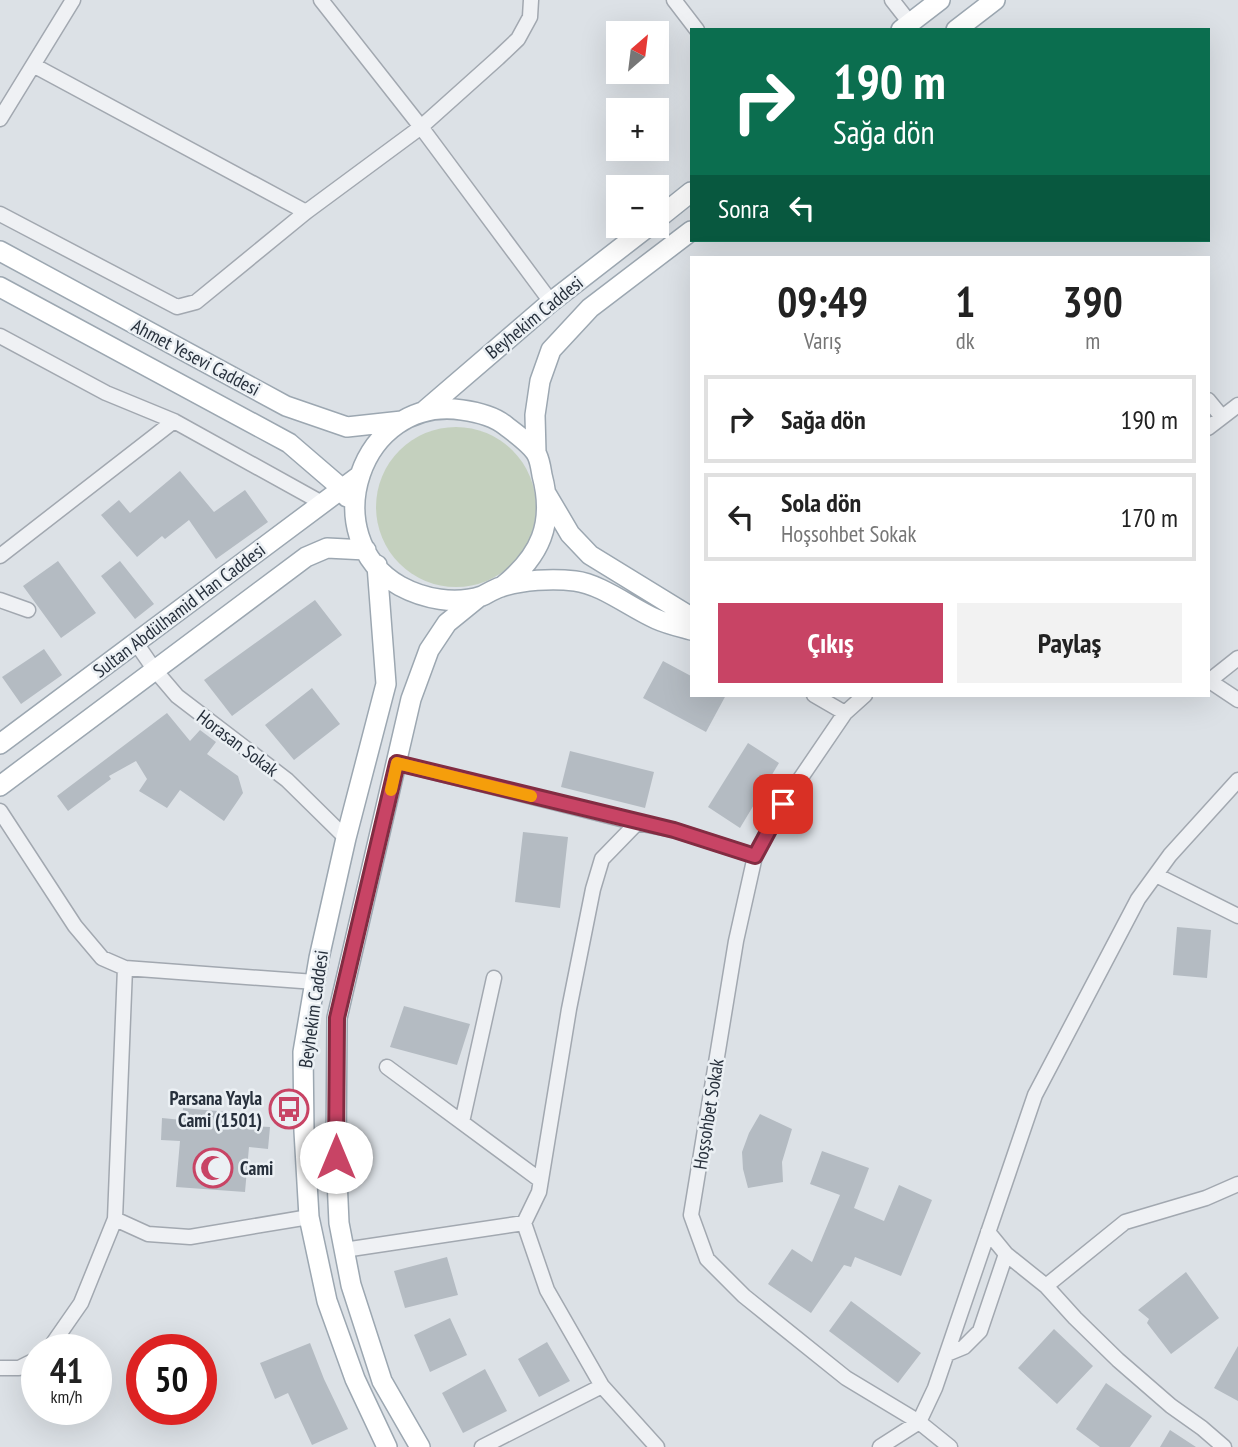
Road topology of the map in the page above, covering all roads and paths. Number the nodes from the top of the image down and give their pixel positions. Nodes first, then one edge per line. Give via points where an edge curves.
1 (73, 0) edge
2 (321, 0) edge
3 (531, 0) edge
4 (674, 0) edge
5 (892, 0) edge
6 (940, 0) edge
7 (995, 0) edge
8 (905, 26) edge
9 (695, 28) edge
10 (959, 28) edge
11 (33, 65) junction
12 (0, 119) edge
13 (421, 127) junction
14 (690, 193) edge
15 (669, 210) edge
16 (306, 212) junction
17 (0, 214) edge
18 (690, 232) edge
19 (634, 238) edge
20 (0, 251) edge
21 (0, 287) edge
22 (551, 302) junction
23 (0, 336) edge
24 (1210, 403) edge
25 (1238, 405) edge
26 (423, 412) junction
27 (1222, 418) junction
28 (174, 421) junction
29 (403, 421) junction
30 (1210, 427) edge
31 (536, 453) junction
32 (359, 476) junction
33 (341, 489) junction
34 (547, 495) junction
35 (322, 503) junction
36 (354, 506) junction
37 (271, 541) junction
38 (0, 556) edge
39 (371, 558) junction
40 (290, 568) junction
41 (503, 586) junction
42 (480, 597) junction
43 (0, 600) edge
44 (28, 610) dead end
45 (690, 616) edge
46 (690, 630) edge
47 (136, 643) junction
48 (1238, 658) edge
49 (154, 669) junction
50 (1210, 679) edge
51 (1210, 681) edge
52 (817, 697) edge
53 (863, 697) edge
54 (1238, 700) edge
55 (845, 713) junction
56 (0, 744) edge
57 (397, 763) junction
58 (1238, 780) edge
59 (0, 786) edge
60 (0, 811) edge
61 (636, 822) junction
62 (346, 838) junction
63 (755, 856) junction
64 (1156, 875) junction
65 (1238, 916) edge
66 (124, 968) junction
67 (494, 978) dead end
68 (315, 982) junction
69 (387, 1067) dead end
70 (462, 1122) junction
71 (540, 1180) junction
72 (1238, 1185) edge
73 (309, 1217) junction
74 (115, 1219) junction
75 (524, 1223) junction
76 (988, 1232) junction
77 (344, 1250) junction
78 (1006, 1254) junction
79 (1046, 1286) junction
80 (59, 1334) edge
81 (947, 1354) junction
82 (21, 1367) edge
83 (0, 1368) edge
84 (602, 1386) junction
85 (919, 1422) junction
86 (1221, 1445) edge
87 (1238, 1445) edge
88 (387, 1447) edge
89 (420, 1447) edge
90 (482, 1447) edge
91 (657, 1447) edge
92 (880, 1447) edge
93 (950, 1447) edge

1 - 11 street
2 - 13 street
3 - 13 street via 530,17 519,39
4 - 9 street
5 - 8 street
6 - 8 main road
7 - 10 main road
11 - 12 street
11 - 16 street
13 - 16 street
13 - 22 street
14 - 15 main road
16 - 17 street via 196,302 177,307
18 - 31 main road, Beyhekim Caddesi via 590,308 551,350 536,403
19 - 22 main road, Beyhekim Caddesi
20 - 29 main road, Ahmet Yesevi Caddesi via 286,406 347,427
21 - 33 main road, Ahmet Yesevi Caddesi via 289,443
22 - 26 main road, Beyhekim Caddesi
23 - 28 street via 106,393
24 - 27 street
25 - 27 street
26 - 29 main road
26 - 31 main road via 451,408 479,412 505,424
27 - 30 street
28 - 35 street
28 - 38 street
29 - 32 main road via 376,444
31 - 34 main road
32 - 33 main road, Sultan Abdülhamid Han Caddesi
32 - 36 main road
33 - 35 main road, Sultan Abdülhamid Han Caddesi
33 - 36 main road, Ahmet Yesevi Caddesi
34 - 41 main road via 546,523 537,550
34 - 45 main road via 570,534 590,555
35 - 37 main road, Sultan Abdülhamid Han Caddesi
36 - 39 main road
37 - 40 main road via 286,545 291,552
37 - 47 main road, Sultan Abdülhamid Han Caddesi
39 - 40 main road, Sultan Abdülhamid Han Caddesi via 349,547 327,548
39 - 42 main road via 398,584 423,597 452,601
39 - 62 main road, Beyhekim Caddesi via 386,684
40 - 49 main road, Sultan Abdülhamid Han Caddesi
41 - 42 main road
41 - 46 main road via 577,581
42 - 57 main road, Beyhekim Caddesi via 447,623 429,650 411,699
43 - 44 street
47 - 49 street, Horasan Sokak
47 - 56 main road, Sultan Abdülhamid Han Caddesi
48 - 50 street
49 - 59 main road, Sultan Abdülhamid Han Caddesi
49 - 62 street, Horasan Sokak via 177,696 287,780
51 - 54 street
52 - 55 street
53 - 55 street, Hoşsohbet Sokak
55 - 63 street, Hoşsohbet Sokak via 783,804
57 - 61 street
57 - 77 main road, Beyhekim Caddesi via 337,1018 336,1157
58 - 64 street
60 - 66 street via 75,926 102,958
61 - 63 street
61 - 71 street via 602,859 593,888
62 - 68 main road, Beyhekim Caddesi
63 - 85 street, Hoşsohbet Sokak via 736,941 691,1215 707,1259 744,1296 846,1378
64 - 65 street
64 - 76 street via 1035,1095
66 - 68 street
66 - 74 street
67 - 70 street
68 - 73 main road, Beyhekim Caddesi via 303,1052
69 - 70 street
70 - 71 street
71 - 75 street
72 - 79 street via 1125,1222
73 - 74 street via 190,1237 148,1234
73 - 88 main road, Beyhekim Caddesi via 327,1301 355,1379
74 - 80 street via 81,1303
75 - 77 street
75 - 84 street via 547,1290
76 - 78 street
76 - 81 street
77 - 89 main road, Beyhekim Caddesi via 382,1381
78 - 79 street
78 - 81 street via 980,1331 964,1347
79 - 86 street via 1118,1360
81 - 85 street
82 - 83 street
84 - 90 street
84 - 91 street
85 - 92 street
85 - 93 street, Hoşsohbet Sokak
86 - 87 street

